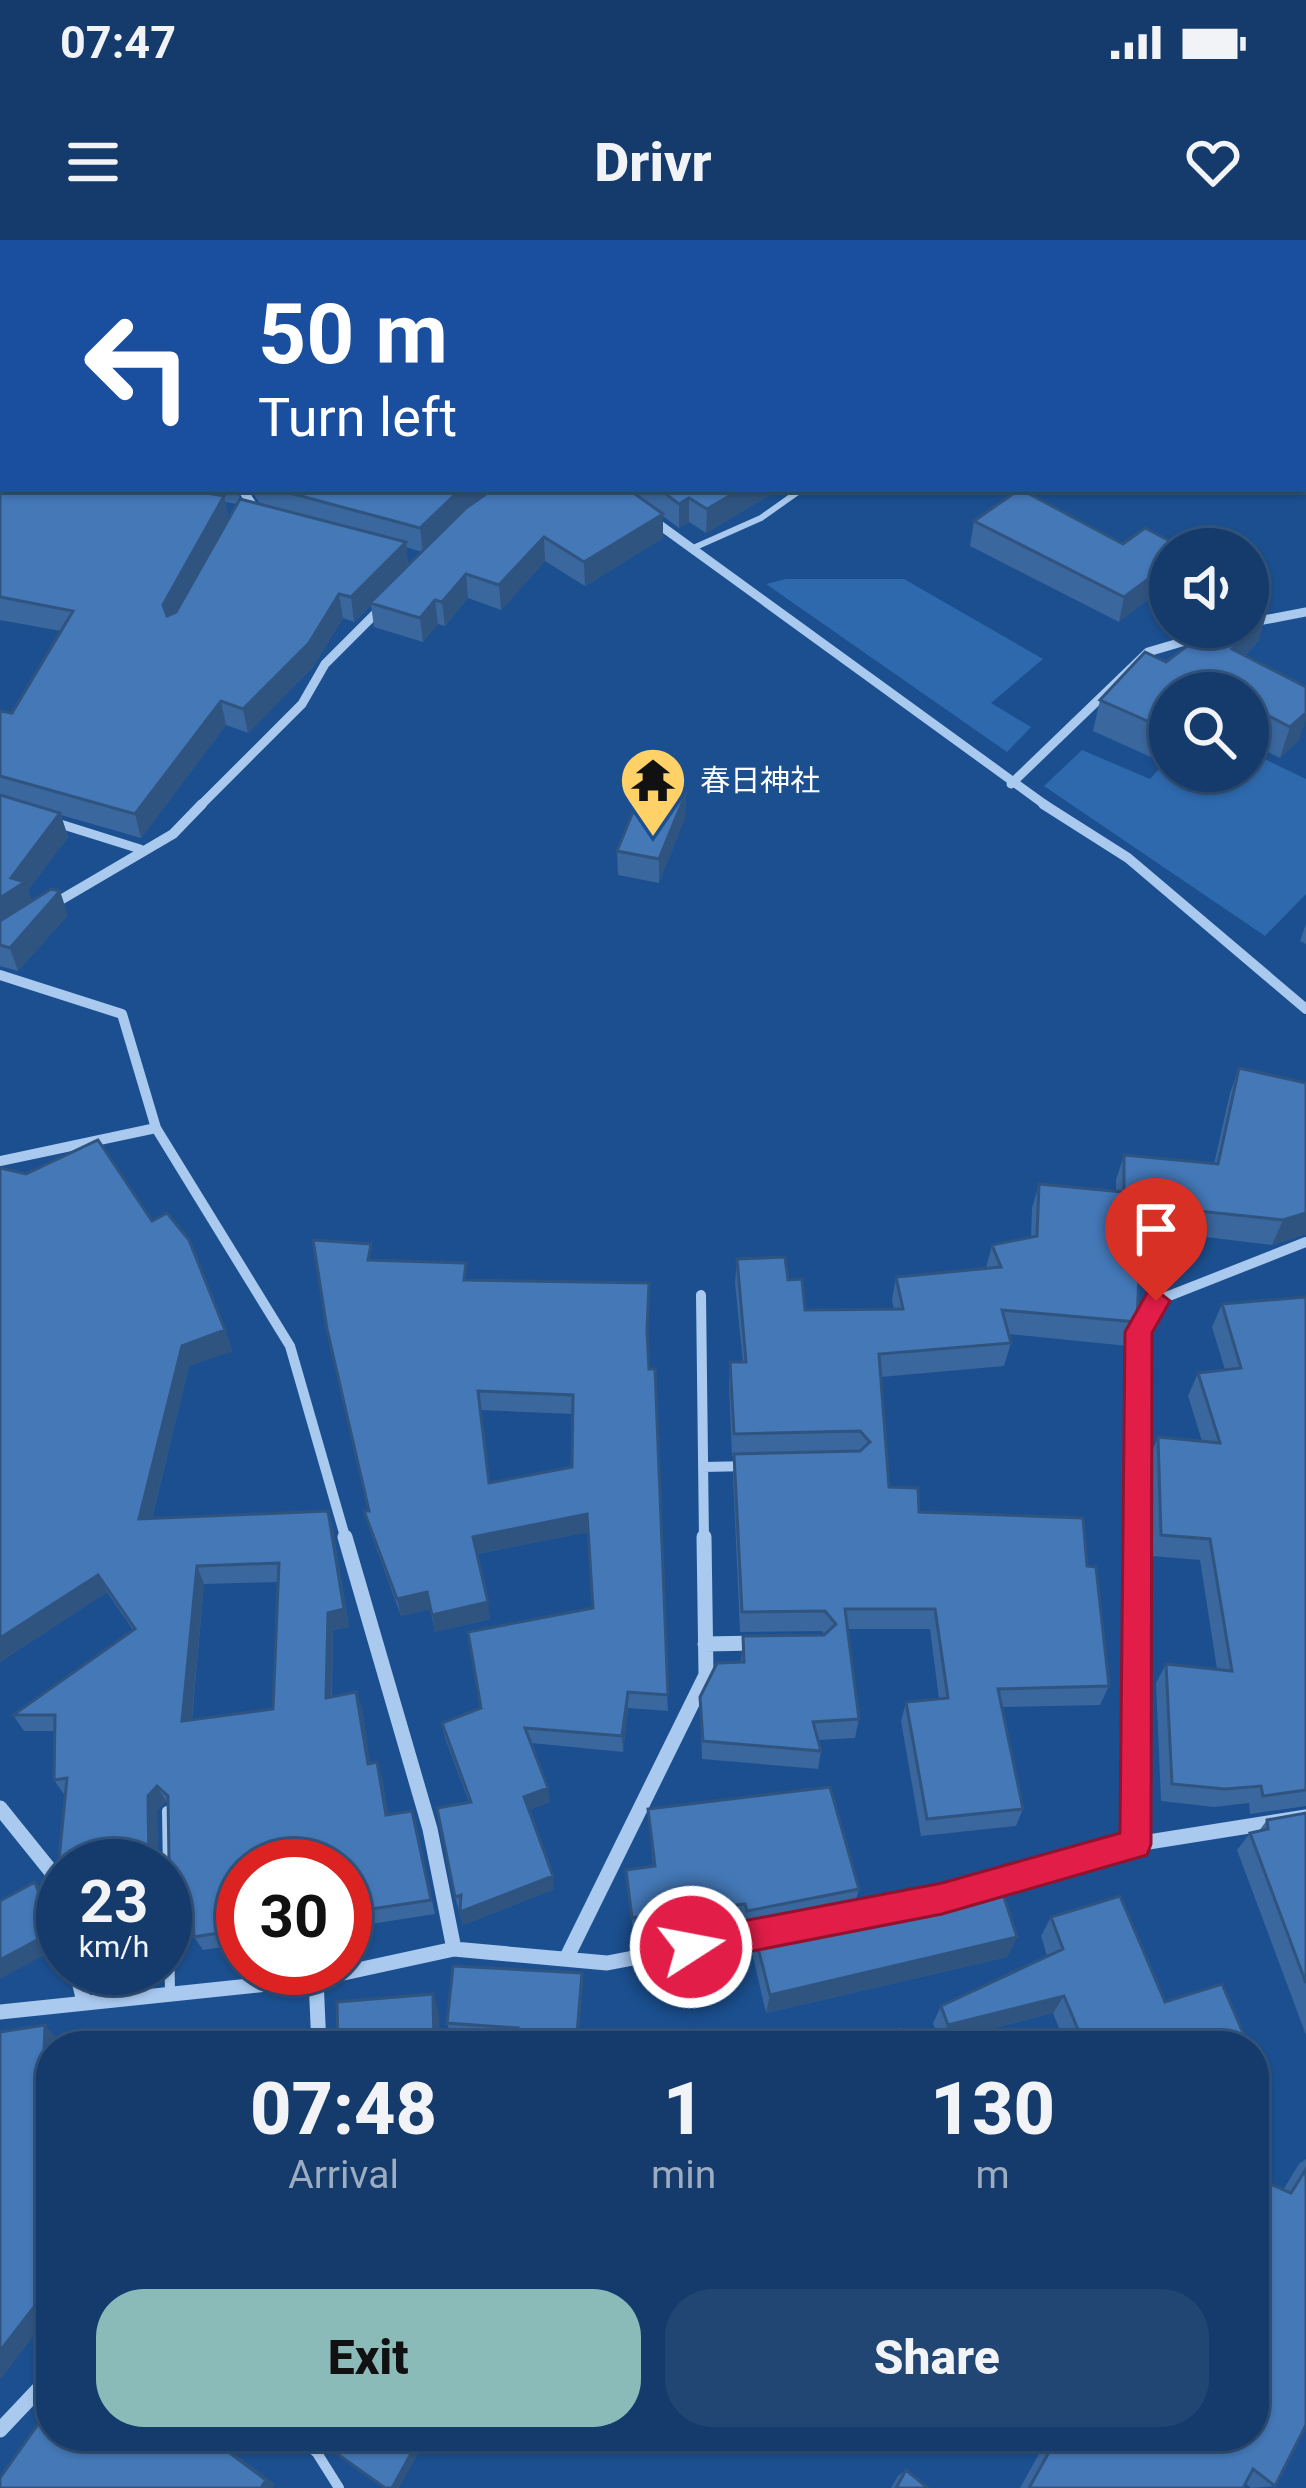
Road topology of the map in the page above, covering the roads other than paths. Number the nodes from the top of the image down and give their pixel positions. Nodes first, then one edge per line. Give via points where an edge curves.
1 (244, 492) edge
2 (798, 492) edge
3 (642, 513) edge
4 (241, 514) edge
5 (259, 517) junction
6 (280, 522) edge
7 (691, 549) junction
8 (392, 596) edge
9 (1306, 612) edge
10 (1269, 619) edge
11 (1162, 648) edge
12 (1011, 784) junction
13 (53, 821) edge
14 (140, 849) junction
15 (40, 912) edge
16 (0, 975) edge
17 (1306, 1009) edge
18 (156, 1128) junction
19 (0, 1161) edge
20 (1306, 1242) edge
21 (700, 1295) dead end
22 (769, 1465) edge
23 (704, 1467) junction
24 (705, 1643) junction
25 (775, 1643) edge
26 (0, 1808) edge
27 (167, 1811) edge
28 (1306, 1817) edge
29 (167, 1839) edge
30 (1136, 1844) junction
31 (36, 1853) edge
32 (830, 1920) edge
33 (786, 1929) edge
34 (454, 1948) junction
35 (566, 1959) junction
36 (372, 1966) edge
37 (82, 1995) edge
38 (151, 1995) edge
39 (317, 1995) edge
40 (84, 2002) junction
41 (0, 2012) edge
42 (318, 2031) edge
43 (36, 2392) edge
44 (0, 2430) edge
45 (315, 2451) edge
46 (339, 2488) edge

1 - 5 street
2 - 7 lane
3 - 7 street
4 - 5 street
5 - 6 street
7 - 12 street
8 - 14 street via 325,664 265,743 172,834
9 - 10 street
11 - 12 street via 1082,711
12 - 17 street via 1128,858
13 - 14 lane
14 - 15 street
16 - 18 street via 122,1015
18 - 19 street
18 - 34 street via 290,1346 430,1829
20 - 30 street via 1156,1301 1138,1332
21 - 23 street
22 - 23 street
23 - 24 street
24 - 25 street
24 - 35 street via 706,1675
26 - 31 street
27 - 29 lane
28 - 30 street
30 - 32 street
33 - 35 street via 607,1963
34 - 35 street
34 - 36 street
37 - 40 street
38 - 40 street
39 - 42 street
40 - 41 street
43 - 44 street
45 - 46 lane

